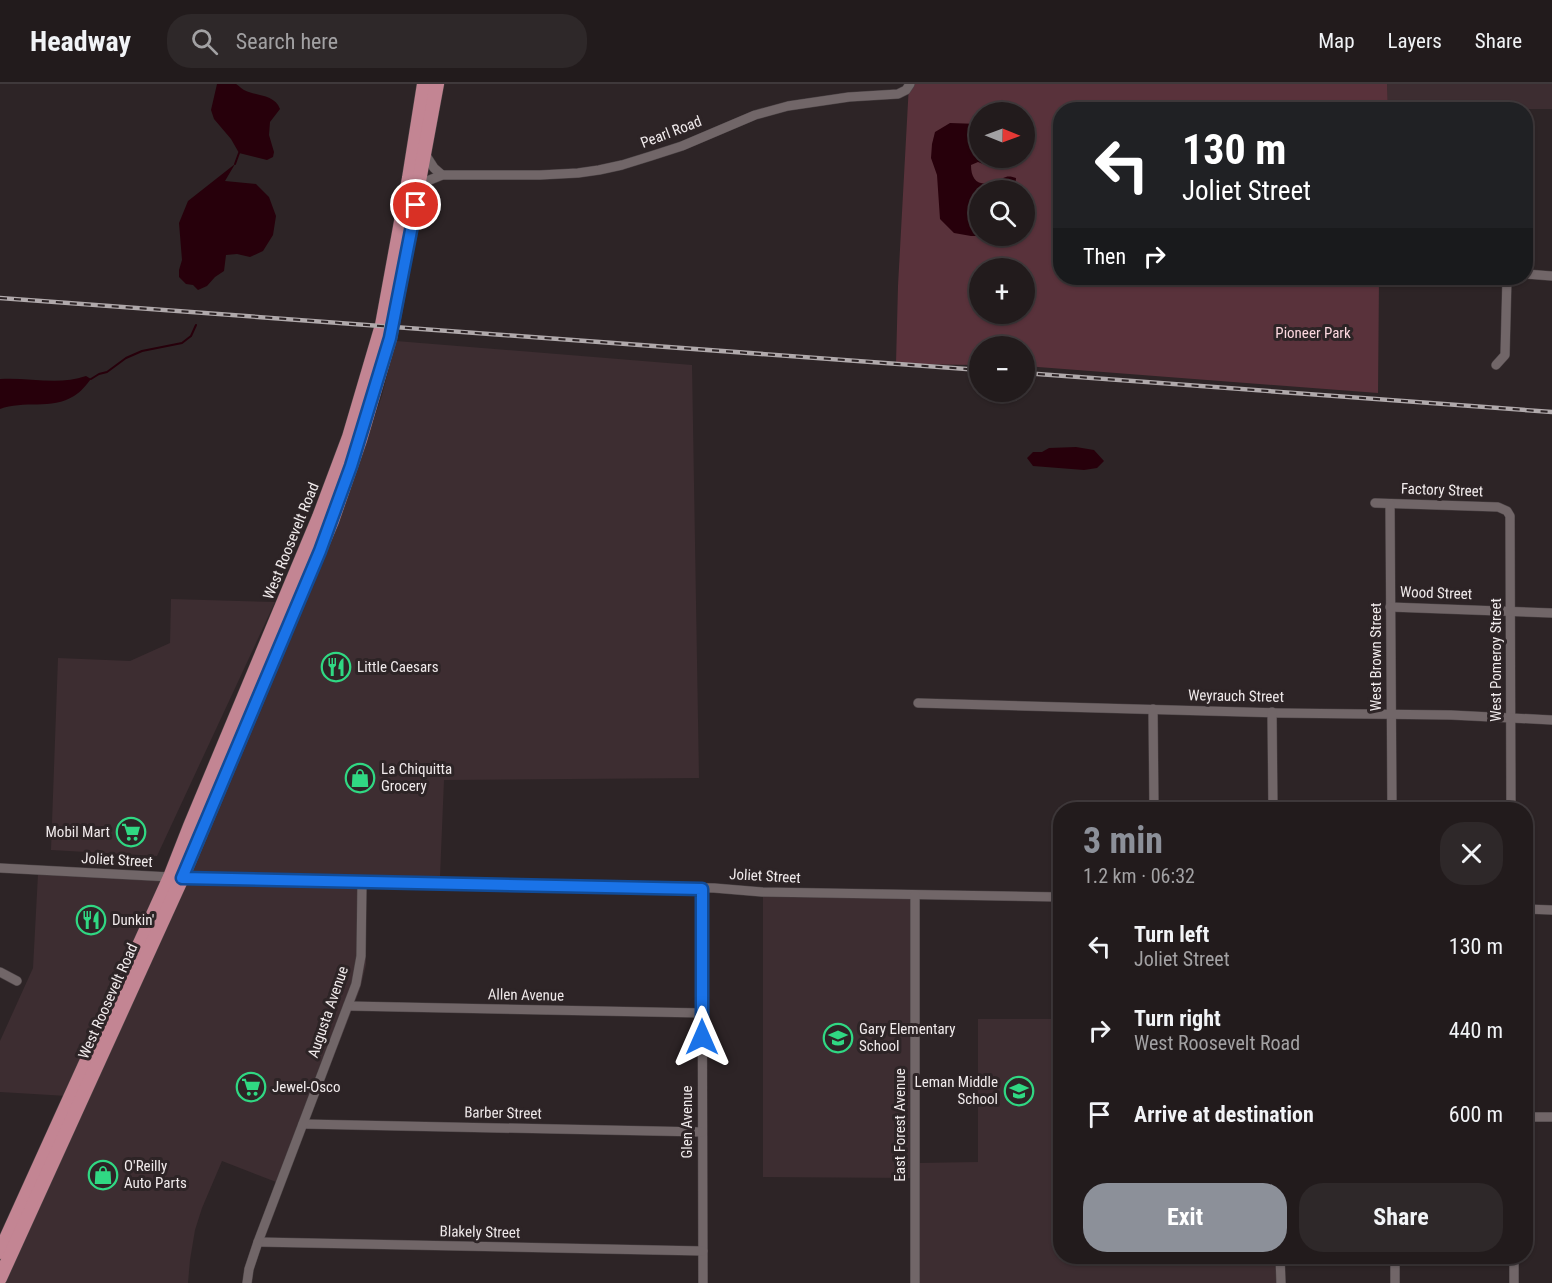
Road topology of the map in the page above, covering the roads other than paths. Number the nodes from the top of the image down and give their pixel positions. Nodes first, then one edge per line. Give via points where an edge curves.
1 (424, 84) edge
2 (437, 84) edge
3 (908, 87) edge
4 (425, 154) junction
5 (442, 175) junction
6 (420, 184) junction
7 (1533, 275) edge
8 (1552, 276) edge
9 (1507, 285) edge
10 (1496, 365) dead end
11 (1375, 503) dead end
12 (1390, 504) junction
13 (1507, 511) joint
14 (1390, 607) junction
15 (1510, 612) junction
16 (1552, 613) edge
17 (918, 703) dead end
18 (1154, 709) junction
19 (1272, 712) junction
20 (1391, 715) junction
21 (1511, 719) junction
22 (1552, 720) edge
23 (1154, 802) edge
24 (1273, 802) edge
25 (1392, 802) edge
26 (1511, 802) edge
27 (0, 868) edge
28 (176, 877) junction
29 (362, 882) junction
30 (702, 889) junction
31 (915, 895) junction
32 (1053, 897) edge
33 (1533, 909) edge
34 (1552, 910) edge
35 (0, 972) edge
36 (17, 981) dead end
37 (348, 1006) junction
38 (702, 1013) junction
39 (1533, 1117) edge
40 (1552, 1117) edge
41 (303, 1124) junction
42 (702, 1132) junction
43 (258, 1242) junction
44 (702, 1251) junction
45 (0, 1252) edge
46 (1280, 1264) edge
47 (1395, 1264) edge
48 (1514, 1264) edge
49 (0, 1278) edge
50 (247, 1283) edge
51 (702, 1283) edge
52 (915, 1283) edge
53 (1281, 1283) edge
54 (1395, 1283) edge
55 (1514, 1283) edge

1 - 28 main road, West Roosevelt Road via 382,325 352,428 326,500 190,826
2 - 4 main road, West Roosevelt Road
3 - 5 street, Pearl Road via 898,94 824,100 766,112 682,146 599,170 540,175
4 - 5 street
4 - 6 main road, West Roosevelt Road
5 - 6 street, Pearl Road
6 - 28 main road, West Roosevelt Road via 390,338 351,466 316,560
7 - 8 street
9 - 10 street via 1505,355
11 - 12 street, Factory Street
12 - 13 street, Factory Street via 1494,507
12 - 14 street, West Brown Street
13 - 15 street, West Pomeroy Street via 1511,520
14 - 15 street, Wood Street
14 - 20 street, West Brown Street
15 - 16 street, Wood Street
15 - 21 street, West Pomeroy Street
17 - 18 street, Weyrauch Street
18 - 19 street, Weyrauch Street
18 - 23 street
19 - 20 street, Weyrauch Street
19 - 24 street
20 - 21 street, Weyrauch Street
20 - 25 street, West Brown Street
21 - 22 street, Weyrauch Street
21 - 26 street, West Pomeroy Street
27 - 28 street, Joliet Street
28 - 29 street, Joliet Street
28 - 45 main road, West Roosevelt Road
28 - 49 main road, West Roosevelt Road
29 - 30 street, Joliet Street
29 - 37 street, Augusta Avenue via 360,964
30 - 31 street, Joliet Street
30 - 38 street, Glen Avenue
31 - 32 street, Joliet Street
31 - 52 street, East Forest Avenue
33 - 34 street
35 - 36 street
37 - 38 street, Allen Avenue
37 - 41 street, Augusta Avenue
38 - 42 street, Glen Avenue
39 - 40 street
41 - 42 street, Barber Street
41 - 43 street, Augusta Avenue
42 - 44 street, Glen Avenue
43 - 44 street, Blakely Street
43 - 50 street, Augusta Avenue
44 - 51 street, Glen Avenue
46 - 53 street
47 - 54 street
48 - 55 street

